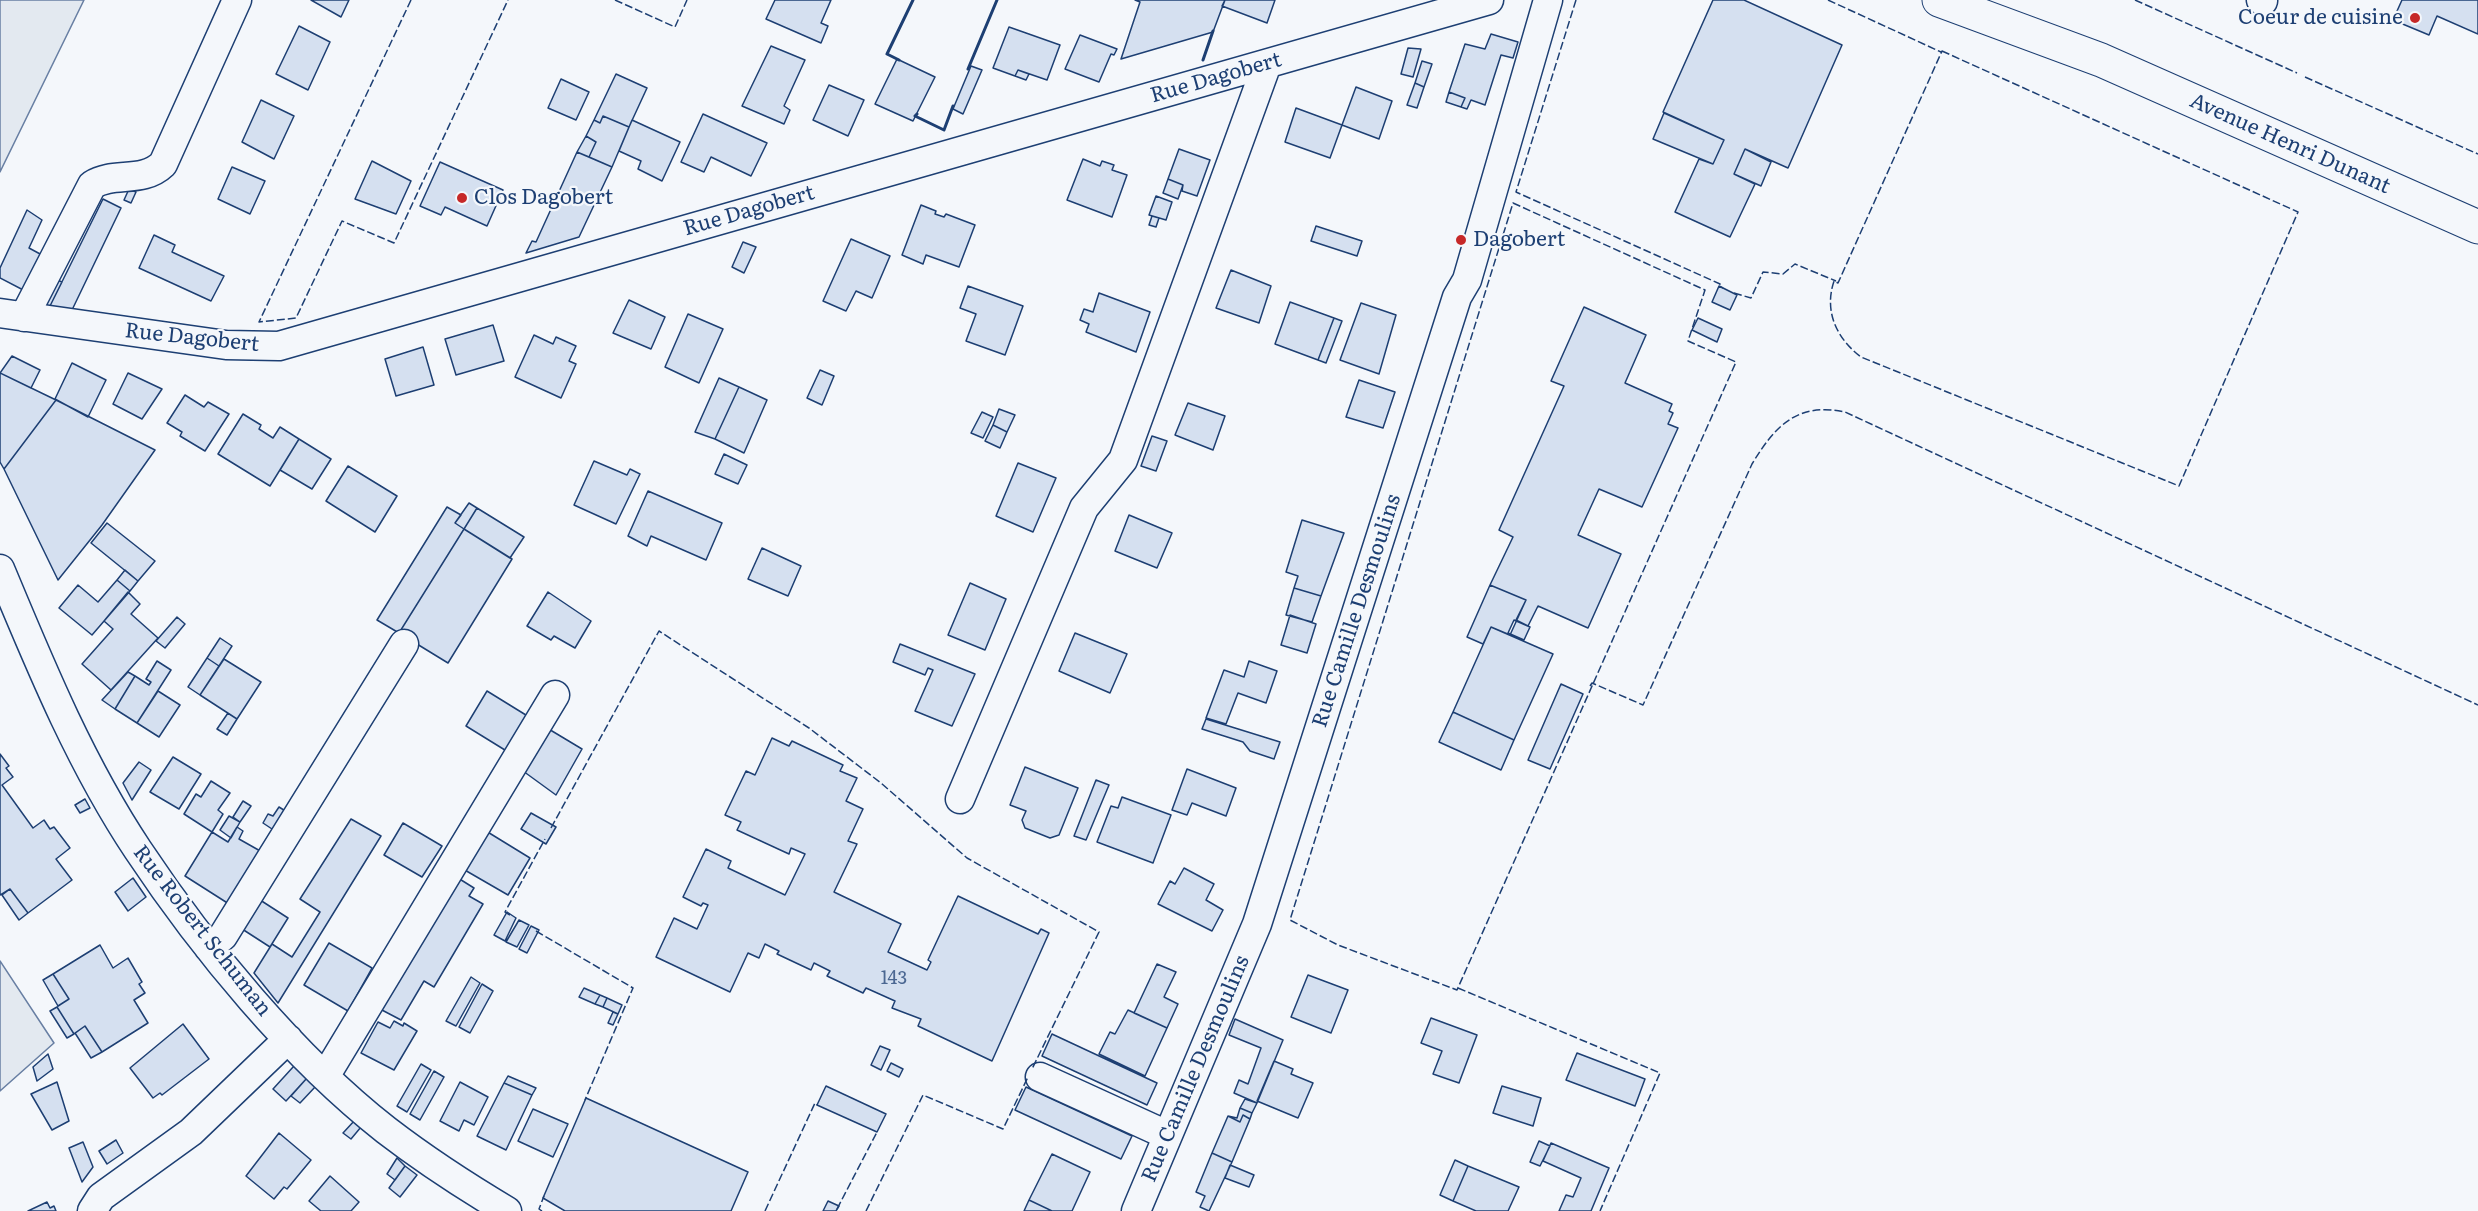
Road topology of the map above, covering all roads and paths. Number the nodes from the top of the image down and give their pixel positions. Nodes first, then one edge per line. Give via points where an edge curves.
1 (237, 0) edge
2 (1489, 0) edge
3 (1548, 0) edge
4 (1939, 0) edge
5 (1995, 0) edge
6 (2101, 60) junction
7 (1267, 64) junction
8 (2478, 227) edge
9 (12, 315) edge
10 (0, 569) edge
11 (404, 644) dead end
12 (555, 695) dead end
13 (960, 799) dead end
14 (209, 948) junction
15 (288, 1040) junction
16 (326, 1075) junction
17 (1040, 1077) dead end
18 (1167, 1135) junction
19 (92, 1211) edge
20 (507, 1211) edge
21 (1136, 1211) edge

1 - 9 street via 163,164 141,177 102,180 92,186
2 - 7 street, Rue Dagobert
3 - 18 street, Rue Camille Desmoulins via 1467,280 1454,309 1257,924
4 - 6 main road, Avenue Henri Dunant
5 - 6 main road, Avenue Henri Dunant
6 - 8 main road, Avenue Henri Dunant
7 - 9 street, Rue Dagobert via 279,346 226,345
7 - 13 street via 1123,460 1084,508
10 - 14 street, Rue Robert Schuman via 87,762 137,849
11 - 14 street via 223,936
12 - 16 street
14 - 15 street, Rue Robert Schuman
15 - 16 street, Rue Robert Schuman
15 - 19 street via 192,1132 101,1197
16 - 20 street, Rue Robert Schuman via 385,1129 449,1176
17 - 18 street
18 - 21 street, Rue Camille Desmoulins

